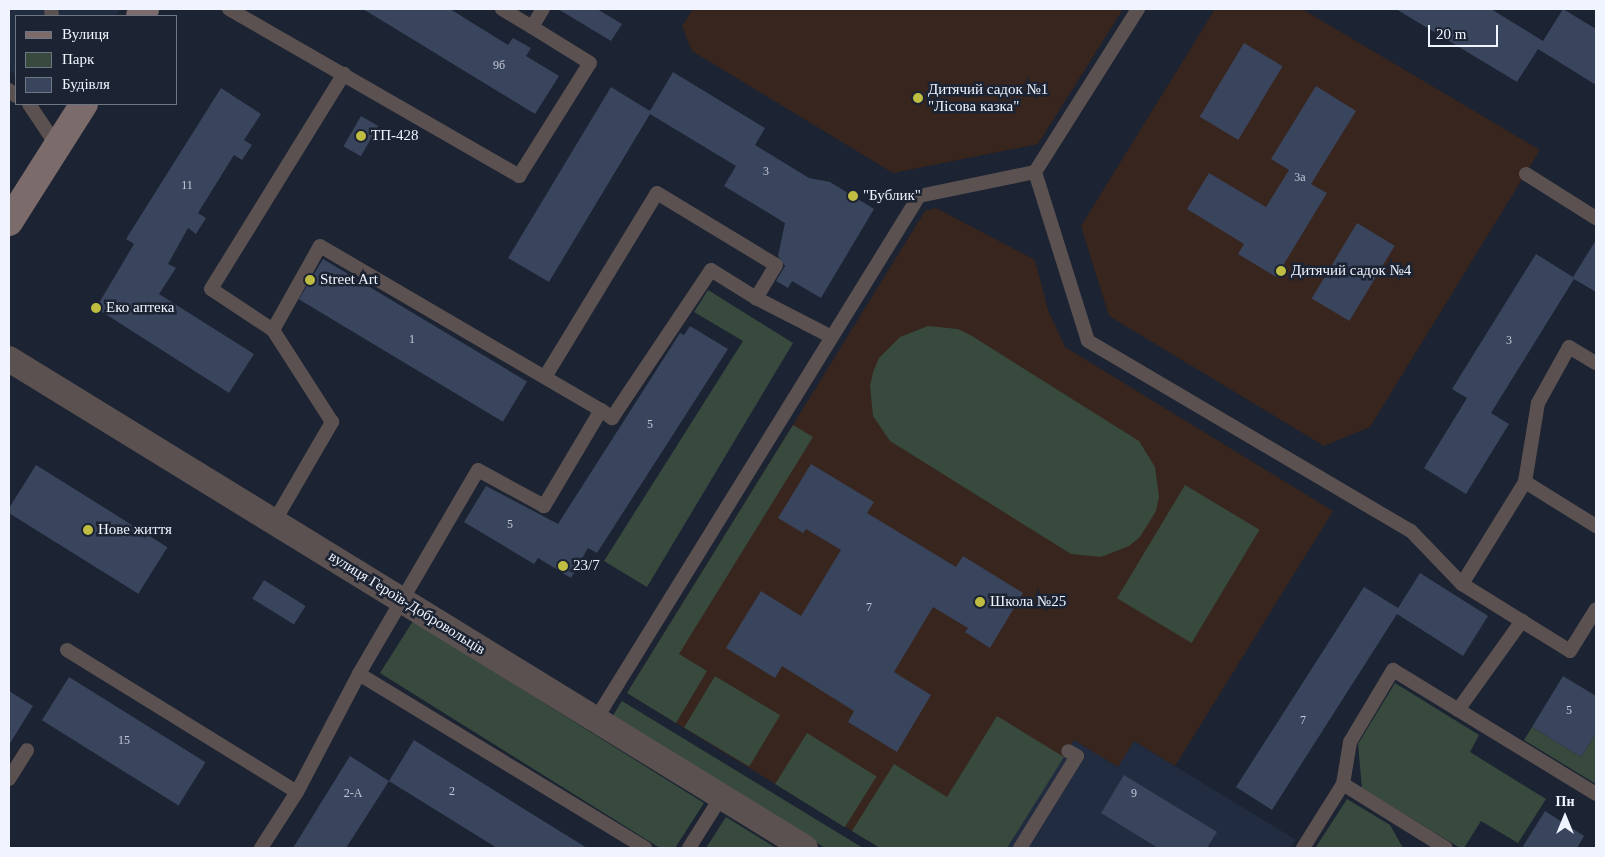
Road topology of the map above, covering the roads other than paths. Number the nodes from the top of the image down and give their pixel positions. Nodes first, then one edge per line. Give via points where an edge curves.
1 (229, 9) edge
2 (502, 9) edge
3 (543, 9) edge
4 (1138, 9) edge
5 (532, 27) junction
6 (344, 74) junction
7 (29, 105) edge
8 (83, 105) edge
9 (57, 146) junction
10 (1035, 172) junction
11 (1526, 174) dead end
12 (1596, 218) edge
13 (9, 222) edge
14 (756, 298) junction
15 (273, 330) junction
16 (832, 337) junction
17 (9, 359) edge
18 (1596, 362) edge
19 (545, 378) junction
20 (601, 410) junction
21 (1525, 482) junction
22 (274, 522) junction
23 (1596, 526) edge
24 (1462, 584) junction
25 (402, 600) junction
26 (1596, 610) edge
27 (1522, 621) junction
28 (67, 650) dead end
29 (360, 674) junction
30 (1458, 710) junction
31 (596, 719) junction
32 (27, 750) dead end
33 (1068, 751) dead end
34 (9, 779) edge
35 (1343, 784) junction
36 (297, 792) junction
37 (1596, 794) edge
38 (721, 797) junction
39 (261, 848) edge
40 (645, 848) edge
41 (689, 848) edge
42 (805, 848) edge
43 (1020, 848) edge
44 (1303, 848) edge
45 (1446, 848) edge

1 - 6 lane
2 - 5 lane
3 - 5 lane
4 - 10 lane
5 - 6 lane via 590,63 519,176
6 - 15 lane via 211,288
7 - 9 lane
8 - 9 main road
9 - 13 main road
10 - 16 lane via 919,196
10 - 24 lane via 1088,341 1411,531
11 - 12 lane
14 - 16 lane
14 - 19 lane via 776,266 657,193
14 - 20 lane via 711,270 612,418
15 - 19 lane via 320,246
15 - 22 lane via 332,422
16 - 31 lane
17 - 22 street, вулиця Героїв-Добровольців
18 - 21 lane via 1569,347 1538,403
19 - 20 lane
20 - 25 lane via 544,506 478,470
21 - 23 lane
21 - 24 lane
22 - 25 street, вулиця Героїв-Добровольців
24 - 27 lane
25 - 29 lane
25 - 31 street, вулиця Героїв-Добровольців
26 - 27 lane via 1570,651
27 - 30 lane
28 - 36 lane
29 - 36 lane
29 - 40 lane
30 - 35 lane via 1393,670 1350,742
30 - 37 lane
31 - 38 street, вулиця Героїв-Добровольців
32 - 34 lane
33 - 43 lane via 1077,756
35 - 44 lane
35 - 45 lane
36 - 39 lane
38 - 41 lane
38 - 42 street, вулиця Героїв-Добровольців

